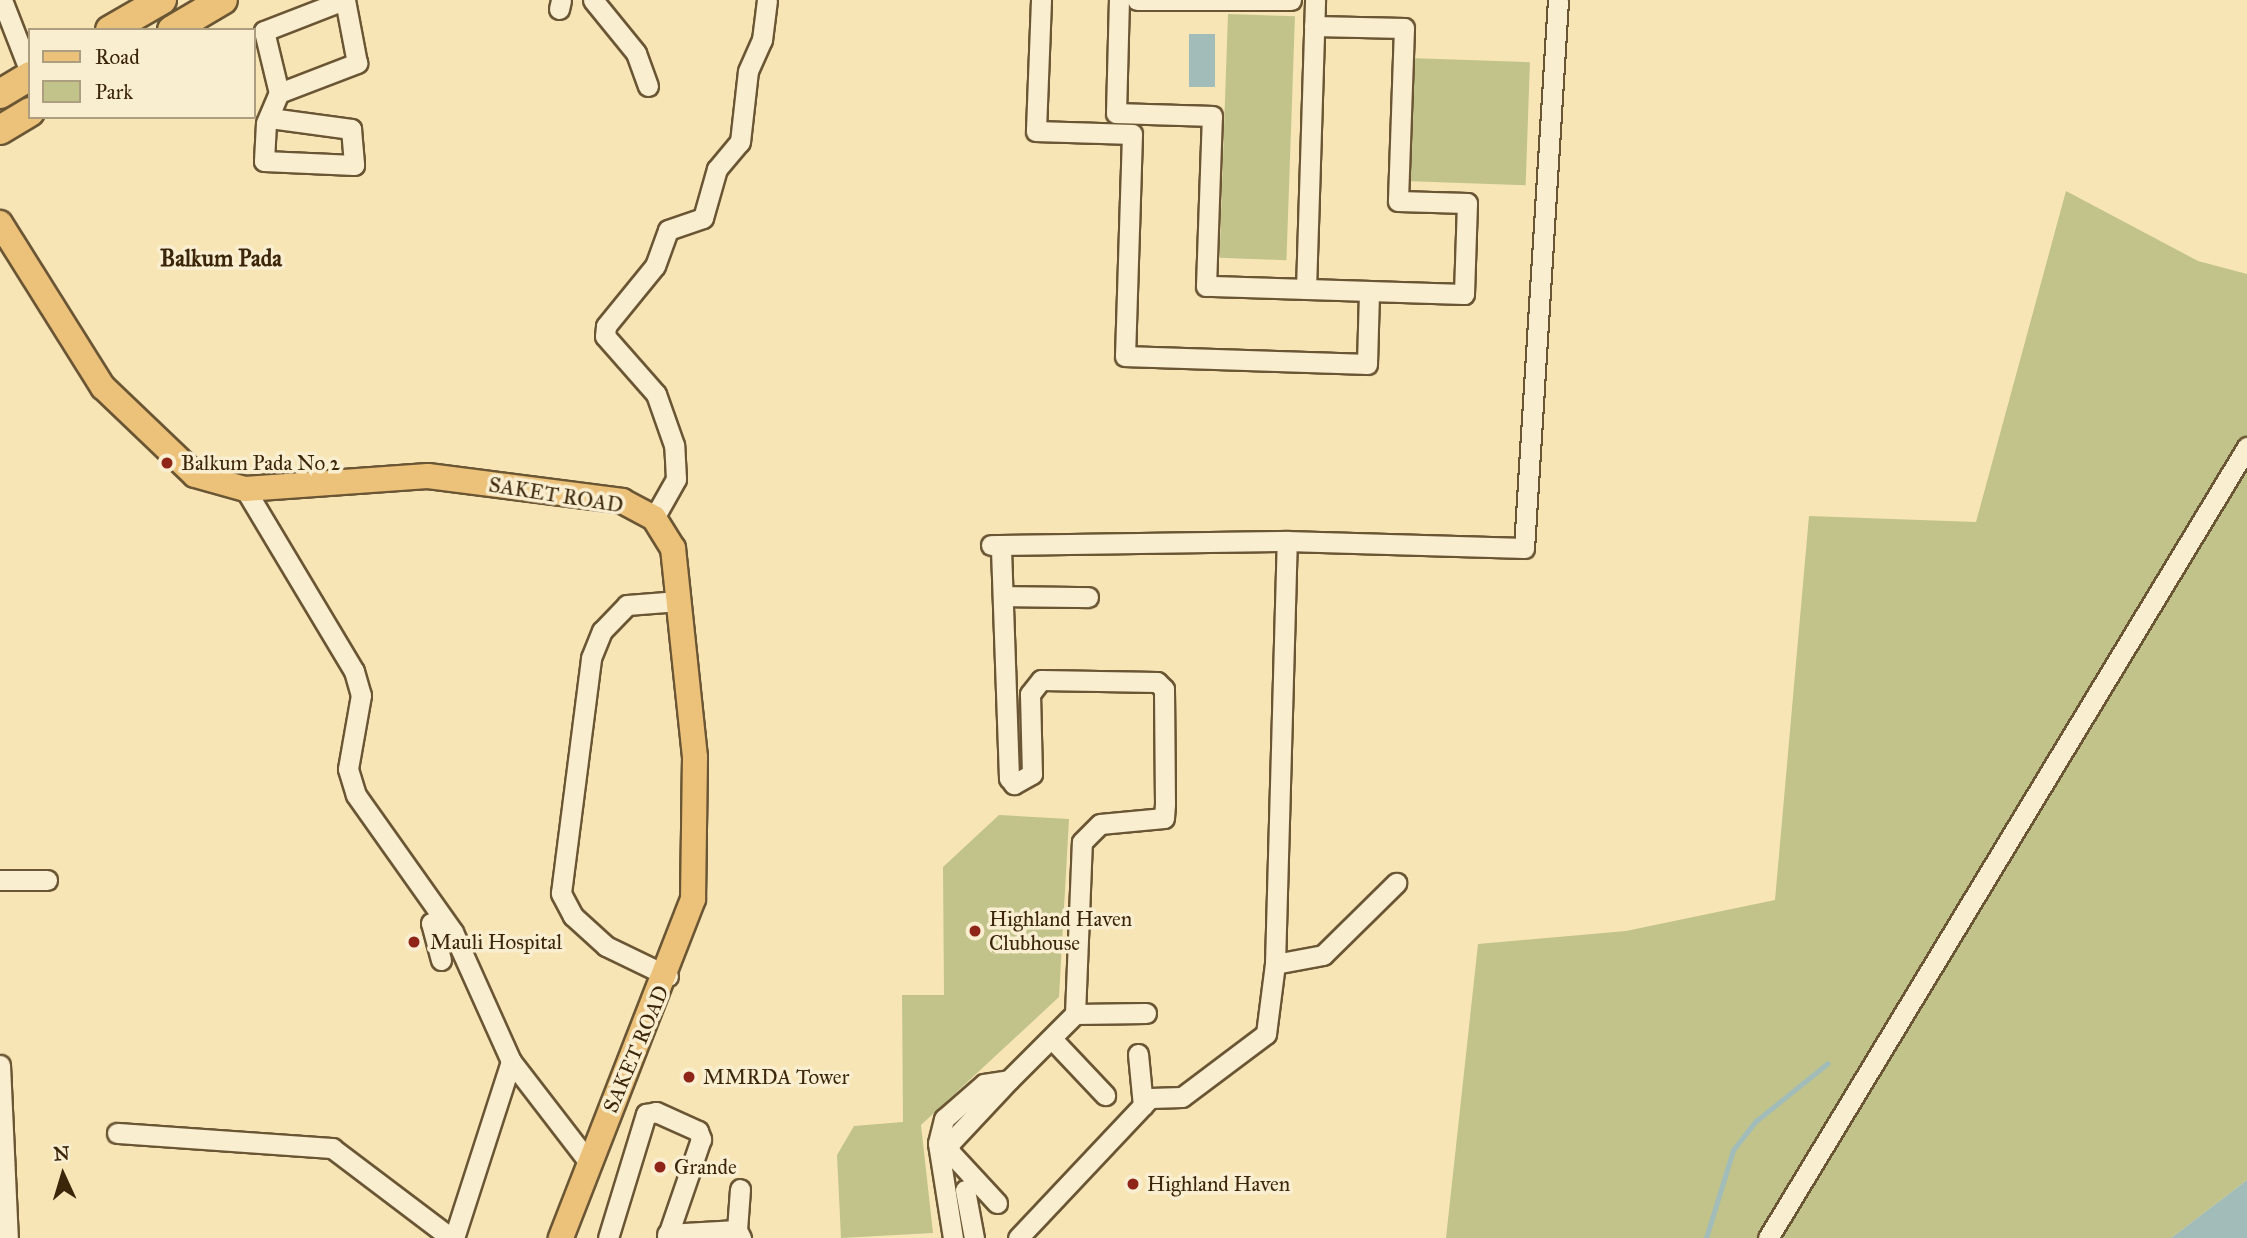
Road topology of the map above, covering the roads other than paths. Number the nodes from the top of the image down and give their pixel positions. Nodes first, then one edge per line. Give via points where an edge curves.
1 (2, 0) edge
2 (162, 0) edge
3 (223, 0) edge
4 (345, 0) edge
5 (593, 0) edge
6 (767, 0) edge
7 (1041, 0) edge
8 (1119, 0) edge
9 (1137, 0) edge
10 (1291, 0) edge
11 (1315, 0) edge
12 (1558, 0) edge
13 (1314, 26) junction
14 (113, 28) edge
15 (175, 28) edge
16 (28, 69) edge
17 (28, 75) edge
18 (648, 86) dead end
19 (1, 88) edge
20 (279, 93) junction
21 (28, 114) edge
22 (270, 118) junction
23 (0, 130) edge
24 (0, 223) edge
25 (1306, 289) junction
26 (1369, 291) junction
27 (2247, 447) edge
28 (245, 489) junction
29 (654, 518) junction
30 (1287, 541) junction
31 (1004, 596) junction
32 (1088, 597) dead end
33 (679, 601) junction
34 (0, 880) edge
35 (47, 880) dead end
36 (1396, 883) dead end
37 (436, 921) junction
38 (441, 960) dead end
39 (1275, 964) junction
40 (668, 976) junction
41 (1146, 1013) dead end
42 (1075, 1014) junction
43 (1054, 1040) junction
44 (1138, 1054) dead end
45 (511, 1061) junction
46 (0, 1065) edge
47 (1009, 1080) junction
48 (1105, 1095) dead end
49 (1143, 1107) junction
50 (2, 1116) edge
51 (117, 1133) dead end
52 (588, 1161) junction
53 (740, 1189) dead end
54 (965, 1190) dead end
55 (996, 1203) dead end
56 (739, 1234) edge
57 (667, 1236) edge
58 (8, 1238) edge
59 (452, 1238) edge
60 (561, 1238) edge
61 (608, 1238) edge
62 (953, 1238) edge
63 (974, 1238) edge
64 (1018, 1238) edge
65 (1768, 1238) edge

1 - 16 street
2 - 14 highway
3 - 15 highway
4 - 20 street via 356,63
4 - 20 street via 264,32
5 - 18 street via 636,53
6 - 29 street via 762,40 747,71 740,142 717,169 703,218 668,230 655,266 606,326 605,336 656,394 674,445 677,478
7 - 26 street via 1037,131 1132,134 1125,356 1367,364
8 - 25 street via 1116,113 1212,116 1206,286
9 - 10 street
11 - 13 street
12 - 30 street via 1524,548
13 - 25 street
13 - 26 street via 1404,28 1398,201 1467,203 1464,293
17 - 19 highway
20 - 22 street
21 - 23 highway
22 - 22 street via 266,163 354,165 351,129
24 - 28 main road, SAKET ROAD via 103,387 195,475
25 - 26 street
27 - 65 street
28 - 29 main road, SAKET ROAD via 428,476 622,501
28 - 37 street via 354,671 361,695 348,769 356,795
29 - 33 main road, SAKET ROAD via 673,548
30 - 31 street via 996,545
30 - 39 street
31 - 32 street
31 - 42 street via 1009,778 1014,784 1032,774 1030,695 1041,680 1157,682 1164,689 1164,818 1100,824 1082,842
33 - 40 main road, SAKET ROAD via 695,757 693,899
33 - 40 street via 626,605 595,649 572,774 561,893 573,916 607,946
34 - 35 street
36 - 39 street via 1323,955
37 - 38 street
37 - 45 street
39 - 49 street via 1266,1034 1182,1097 1153,1096
40 - 52 main road, SAKET ROAD
41 - 42 street
42 - 43 street
43 - 47 street
43 - 48 street
44 - 49 street
45 - 52 street
45 - 59 street
46 - 50 street
47 - 55 street via 950,1143 949,1151
47 - 62 street via 984,1084 944,1119 938,1143
49 - 64 street
50 - 58 street
51 - 59 street via 332,1147
52 - 60 main road, SAKET ROAD
53 - 56 street
54 - 63 street
56 - 57 street
57 - 61 street via 701,1139 698,1131 656,1112 646,1114

